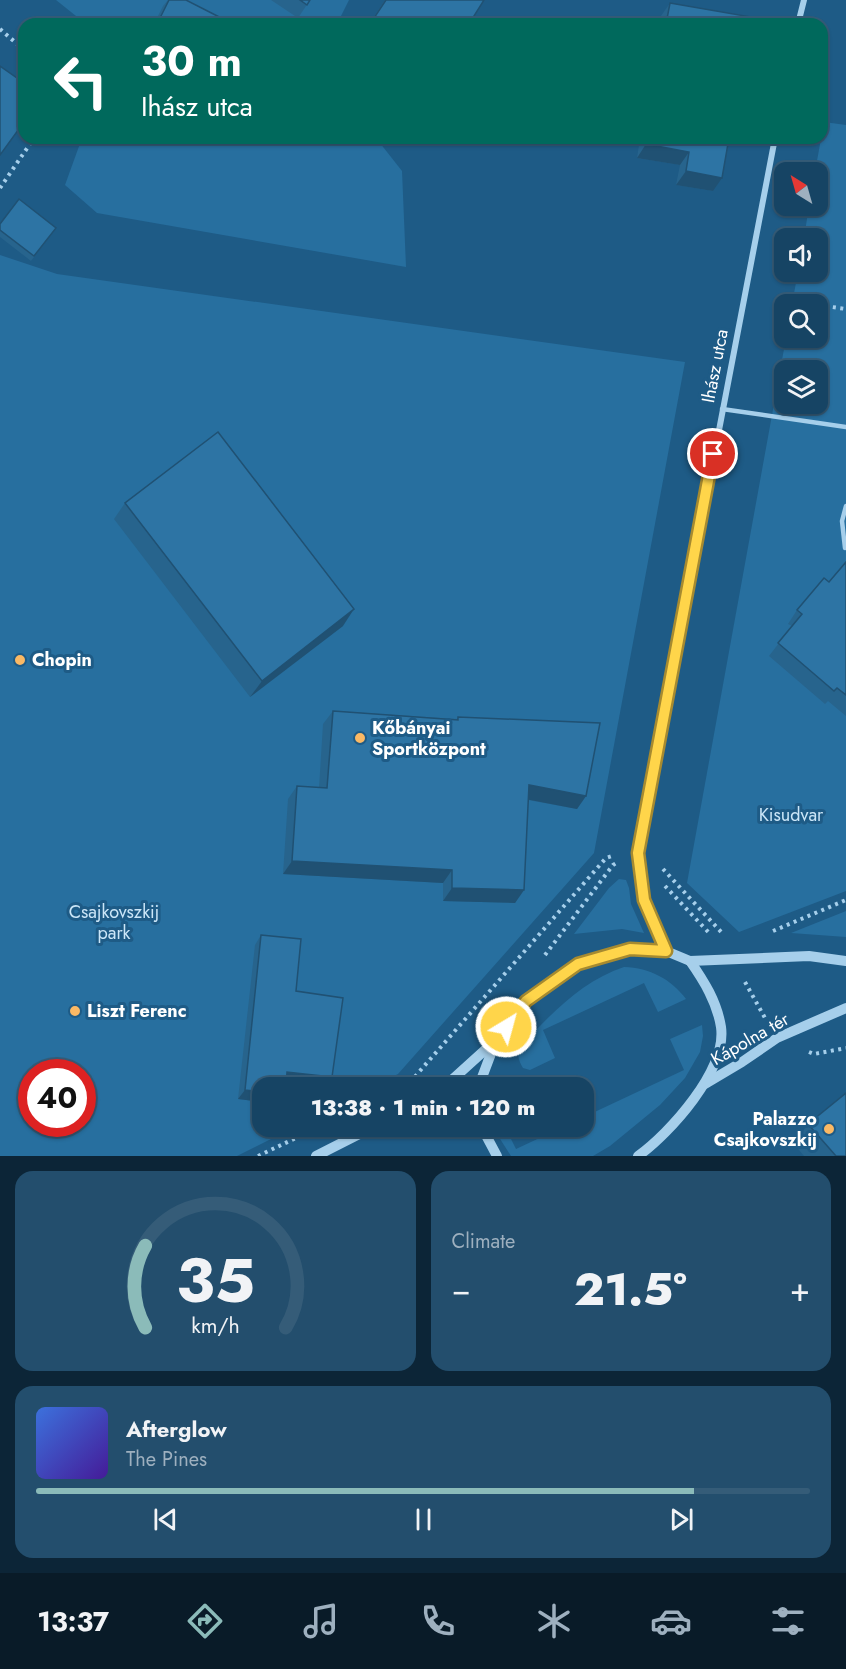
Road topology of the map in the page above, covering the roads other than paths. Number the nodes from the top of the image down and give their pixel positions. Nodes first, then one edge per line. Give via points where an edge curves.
1 (804, 0) edge
2 (800, 18) edge
3 (774, 144) edge
4 (722, 409) junction
5 (846, 427) edge
6 (846, 506) edge
7 (845, 548) edge
8 (666, 951) junction
9 (690, 961) junction
10 (846, 961) edge
11 (846, 1008) edge
12 (496, 1040) junction
13 (455, 1077) edge
14 (482, 1077) edge
15 (705, 1084) junction
16 (353, 1137) edge
17 (487, 1137) edge
18 (316, 1156) edge
19 (497, 1156) edge
20 (638, 1156) edge

1 - 2 street
3 - 4 street, Ihász utca
4 - 5 lane
4 - 8 street, Ihász utca via 638,853 644,900
6 - 7 lane via 842,521
8 - 9 street
8 - 12 street via 630,949 578,964 526,1001
9 - 10 street via 809,956
9 - 15 street, Kápolna tér via 707,985 721,1029 719,1050
11 - 15 street, Kápolna tér via 777,1038
12 - 13 street
12 - 14 street
15 - 20 street, Kápolna tér via 655,1144
16 - 18 street
17 - 19 street

